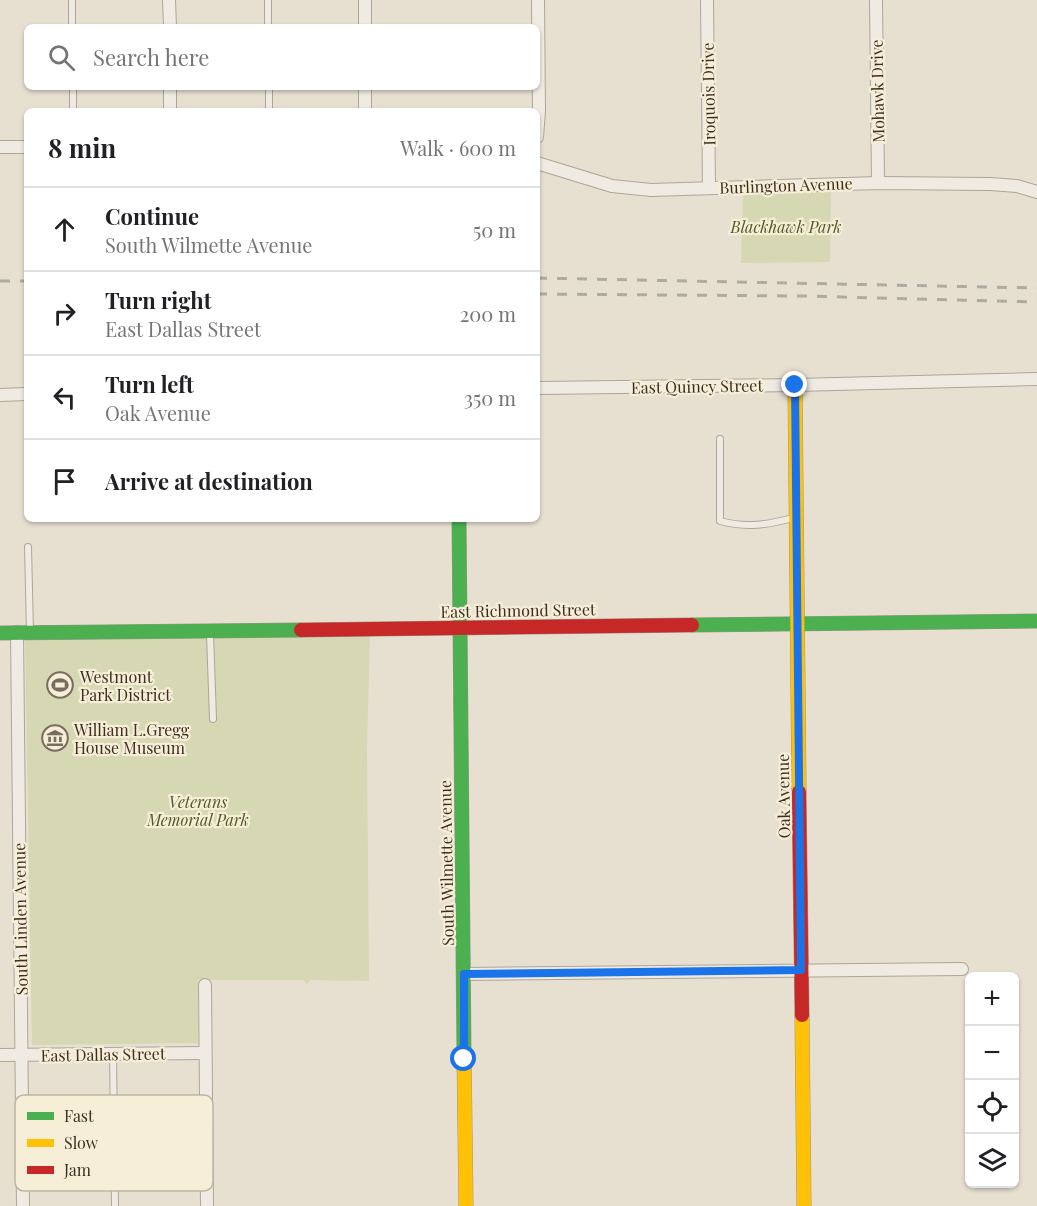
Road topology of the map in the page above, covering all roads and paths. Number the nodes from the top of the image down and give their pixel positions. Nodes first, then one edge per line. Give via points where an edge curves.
1 (72, 0) edge
2 (169, 0) edge
3 (268, 0) edge
4 (364, 0) edge
5 (538, 0) edge
6 (707, 0) edge
7 (876, 0) edge
8 (72, 24) edge
9 (170, 24) edge
10 (268, 24) edge
11 (365, 24) edge
12 (538, 24) edge
13 (73, 90) edge
14 (170, 90) edge
15 (269, 90) edge
16 (365, 90) edge
17 (539, 90) edge
18 (73, 108) edge
19 (170, 108) edge
20 (269, 108) edge
21 (365, 108) edge
22 (539, 108) edge
23 (0, 147) edge
24 (24, 147) edge
25 (540, 164) edge
26 (878, 183) junction
27 (709, 188) junction
28 (1036, 189) edge
29 (1037, 379) edge
30 (795, 385) junction
31 (540, 388) edge
32 (0, 394) edge
33 (24, 394) edge
34 (720, 439) dead end
35 (796, 517) junction
36 (459, 522) edge
37 (28, 547) dead end
38 (1037, 621) edge
39 (798, 623) junction
40 (460, 627) junction
41 (210, 630) junction
42 (24, 632) junction
43 (0, 633) edge
44 (213, 719) dead end
45 (962, 969) dead end
46 (801, 970) junction
47 (464, 974) junction
48 (205, 985) dead end
49 (205, 1053) junction
50 (113, 1054) junction
51 (0, 1055) edge
52 (21, 1055) junction
53 (22, 1095) edge
54 (114, 1095) edge
55 (206, 1095) edge
56 (23, 1191) edge
57 (115, 1191) edge
58 (207, 1191) edge
59 (23, 1206) edge
60 (115, 1206) edge
61 (207, 1206) edge
62 (466, 1206) edge
63 (804, 1206) edge

1 - 8 lane
2 - 9 street
3 - 10 lane
4 - 11 street
5 - 12 street
6 - 27 street, Iroquois Drive
7 - 26 street, Mohawk Drive
13 - 18 lane
14 - 19 street
15 - 20 lane
16 - 21 street
17 - 22 street
23 - 24 street
25 - 27 street, Burlington Avenue via 612,186 651,190
26 - 27 street, Burlington Avenue
26 - 28 street, Burlington Avenue via 990,184
29 - 30 street, East Quincy Street
30 - 31 street, East Quincy Street
30 - 35 street, Oak Avenue
32 - 33 street
34 - 35 lane via 720,521 753,526
35 - 39 street, Oak Avenue
36 - 40 street, South Wilmette Avenue
37 - 42 lane
38 - 39 street, East Richmond Street
39 - 40 street, East Richmond Street
39 - 46 street, Oak Avenue
40 - 41 street, East Richmond Street
40 - 47 street, South Wilmette Avenue
41 - 42 street, East Richmond Street
41 - 44 lane
42 - 43 street, East Richmond Street
42 - 52 street, South Linden Avenue
45 - 46 street
46 - 47 street
46 - 63 street, Oak Avenue
47 - 62 street, South Wilmette Avenue
48 - 49 street
49 - 50 street, East Dallas Street
49 - 55 street
50 - 52 street, East Dallas Street
50 - 54 lane
51 - 52 street, East Dallas Street
52 - 53 street, South Linden Avenue
56 - 59 street, South Linden Avenue
57 - 60 lane
58 - 61 street

